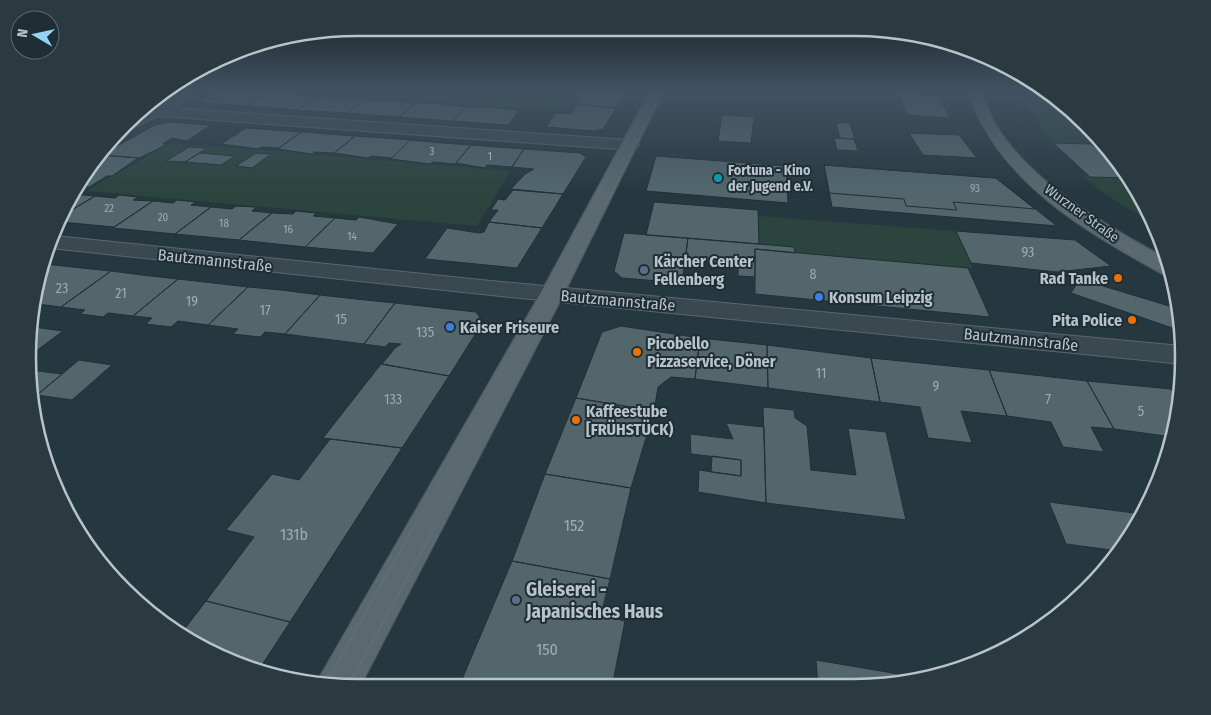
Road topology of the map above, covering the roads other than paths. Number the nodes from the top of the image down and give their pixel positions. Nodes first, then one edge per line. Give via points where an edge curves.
1 (378, 126) edge
2 (639, 126) edge
3 (988, 126) edge
4 (630, 145) junction
5 (58, 243) edge
6 (1161, 264) edge
7 (552, 294) junction
8 (1175, 354) edge
9 (341, 678) edge

1 - 4 street
2 - 4 main road
3 - 6 main road, Wurzner Straße via 1028,172 1063,203
4 - 7 main road
5 - 7 street, Bautzmannstraße
7 - 8 street, Bautzmannstraße via 978,325
7 - 9 main road

